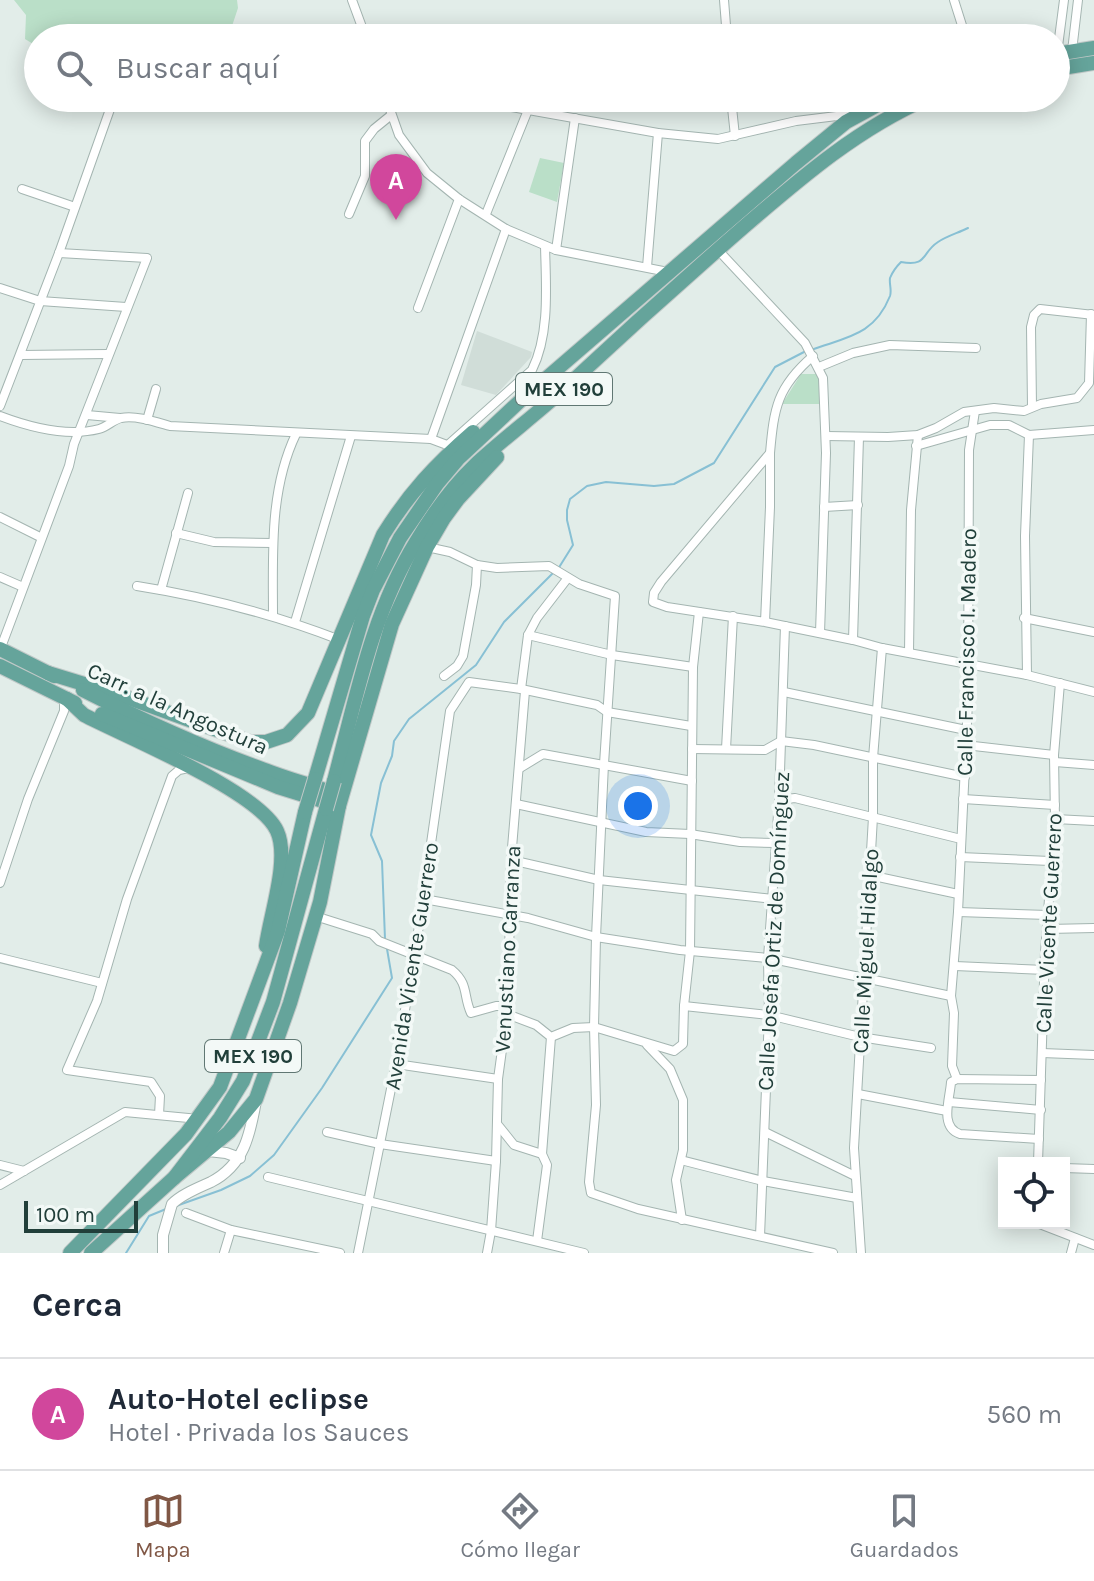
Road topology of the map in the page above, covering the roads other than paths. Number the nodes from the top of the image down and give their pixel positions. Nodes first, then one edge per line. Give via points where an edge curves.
1 (352, 0) edge
2 (724, 0) edge
3 (954, 0) edge
4 (1064, 0) edge
5 (1078, 0) edge
6 (361, 24) edge
7 (726, 24) edge
8 (962, 24) edge
9 (1063, 24) edge
10 (1070, 26) edge
11 (1094, 48) edge
12 (1070, 52) edge
13 (1094, 63) edge
14 (1070, 67) edge
15 (109, 112) edge
16 (389, 112) edge
17 (527, 112) edge
18 (540, 112) edge
19 (732, 112) edge
20 (866, 112) edge
21 (896, 112) edge
22 (862, 114) junction
23 (390, 116) junction
24 (575, 118) junction
25 (658, 133) junction
26 (735, 136) junction
27 (22, 189) dead end
28 (459, 199) junction
29 (75, 207) junction
30 (349, 214) dead end
31 (486, 214) junction
32 (506, 229) junction
33 (545, 246) junction
34 (556, 250) junction
35 (718, 250) junction
36 (59, 253) junction
37 (647, 267) junction
38 (669, 272) junction
39 (0, 288) edge
40 (40, 301) junction
41 (126, 307) junction
42 (418, 308) dead end
43 (1092, 314) edge
44 (976, 348) dead end
45 (108, 354) junction
46 (812, 354) junction
47 (21, 355) junction
48 (819, 367) junction
49 (156, 389) dead end
50 (520, 401) junction
51 (0, 406) edge
52 (1032, 407) junction
53 (975, 411) junction
54 (87, 415) junction
55 (0, 416) edge
56 (121, 418) junction
57 (533, 418) junction
58 (147, 420) junction
59 (971, 429) junction
60 (1094, 430) edge
61 (81, 431) junction
62 (296, 434) junction
63 (918, 435) junction
64 (1029, 435) junction
65 (351, 436) junction
66 (826, 436) junction
67 (859, 437) junction
68 (431, 439) junction
69 (452, 446) junction
70 (916, 446) junction
71 (770, 453) junction
72 (188, 493) dead end
73 (858, 505) junction
74 (824, 507) junction
75 (0, 517) edge
76 (176, 533) junction
77 (40, 537) junction
78 (273, 543) junction
79 (427, 547) junction
80 (477, 565) junction
81 (0, 577) edge
82 (567, 579) junction
83 (137, 586) dead end
84 (23, 587) junction
85 (161, 590) junction
86 (699, 612) junction
87 (273, 616) junction
88 (733, 616) junction
89 (1024, 618) junction
90 (295, 622) junction
91 (765, 622) junction
92 (785, 626) junction
93 (1094, 632) edge
94 (820, 633) junction
95 (528, 635) junction
96 (340, 640) junction
97 (853, 640) junction
98 (1, 646) edge
99 (882, 648) junction
100 (909, 652) junction
101 (612, 655) junction
102 (969, 663) junction
103 (0, 666) edge
104 (693, 667) junction
105 (48, 673) junction
106 (1027, 675) junction
107 (444, 676) dead end
108 (1060, 683) junction
109 (523, 690) junction
110 (784, 692) junction
111 (1094, 692) edge
112 (66, 699) junction
113 (878, 711) junction
114 (607, 712) junction
115 (691, 726) junction
116 (966, 730) junction
117 (781, 741) junction
118 (965, 745) junction
119 (692, 749) junction
120 (726, 749) junction
121 (167, 757) junction
122 (873, 758) junction
123 (1054, 758) junction
124 (604, 764) junction
125 (1094, 765) edge
126 (190, 768) junction
127 (520, 768) junction
128 (172, 776) junction
129 (965, 777) junction
130 (692, 781) junction
131 (963, 799) junction
132 (779, 800) junction
133 (336, 804) junction
134 (516, 804) junction
135 (1055, 805) junction
136 (873, 817) junction
137 (1055, 819) junction
138 (1094, 821) edge
139 (602, 822) junction
140 (690, 834) junction
141 (961, 839) junction
142 (775, 843) junction
143 (960, 857) junction
144 (511, 860) junction
145 (1050, 861) junction
146 (869, 875) junction
147 (599, 880) junction
148 (0, 883) edge
149 (690, 891) junction
150 (958, 894) junction
151 (424, 899) junction
152 (773, 899) junction
153 (958, 912) junction
154 (508, 915) junction
155 (1048, 915) junction
156 (315, 916) junction
157 (1094, 928) edge
158 (1048, 929) junction
159 (596, 937) junction
160 (690, 951) junction
161 (414, 955) junction
162 (0, 958) edge
163 (768, 958) junction
164 (955, 966) junction
165 (1045, 970) junction
166 (261, 976) junction
167 (864, 980) junction
168 (102, 983) junction
169 (951, 996) junction
170 (684, 1006) junction
171 (508, 1010) junction
172 (769, 1015) junction
173 (594, 1027) junction
174 (551, 1037) junction
175 (860, 1037) junction
176 (646, 1045) junction
177 (931, 1048) dead end
178 (1042, 1053) junction
179 (1094, 1055) edge
180 (396, 1064) junction
181 (498, 1079) junction
182 (954, 1080) junction
183 (1041, 1080) junction
184 (858, 1094) junction
185 (256, 1099) junction
186 (948, 1106) junction
187 (1041, 1110) junction
188 (159, 1115) junction
189 (199, 1119) junction
190 (497, 1123) junction
191 (327, 1132) dead end
192 (765, 1132) junction
193 (1039, 1139) junction
194 (510, 1142) junction
195 (380, 1144) junction
196 (495, 1149) junction
197 (208, 1151) junction
198 (542, 1154) junction
199 (1038, 1157) edge
200 (240, 1158) junction
201 (681, 1160) junction
202 (496, 1161) junction
203 (0, 1165) edge
204 (1070, 1168) edge
205 (1094, 1169) edge
206 (24, 1171) junction
207 (855, 1176) junction
208 (268, 1177) dead end
209 (174, 1178) junction
210 (763, 1181) junction
211 (0, 1185) edge
212 (857, 1198) junction
213 (368, 1200) junction
214 (186, 1213) dead end
215 (682, 1220) junction
216 (1052, 1229) edge
217 (231, 1230) junction
218 (491, 1231) junction
219 (760, 1236) junction
220 (1075, 1238) junction
221 (537, 1241) junction
222 (1094, 1245) edge
223 (70, 1253) edge
224 (91, 1253) edge
225 (163, 1253) edge
226 (224, 1253) edge
227 (340, 1253) edge
228 (358, 1253) edge
229 (487, 1253) edge
230 (584, 1253) edge
231 (833, 1253) edge
232 (861, 1253) edge
233 (1071, 1253) edge

1 - 6 street
2 - 7 street
3 - 8 street
4 - 9 street
5 - 10 street
11 - 12 main road
13 - 14 main road
15 - 29 street
16 - 23 street
17 - 31 street
18 - 24 street
19 - 26 street
20 - 22 main road, MEX 190
21 - 35 main road, MEX 190 via 800,179
22 - 26 street via 796,121
22 - 38 main road, MEX 190
23 - 28 street via 411,154
23 - 30 street via 365,141 365,176
24 - 25 street
24 - 34 street
25 - 26 street
25 - 37 street
27 - 29 street
28 - 31 street
28 - 42 street
29 - 36 street
31 - 32 street
32 - 33 street
32 - 68 street
33 - 34 street
33 - 69 street via 539,356 532,370
34 - 37 street
35 - 46 street
35 - 57 main road, MEX 190
36 - 40 street
36 - 41 street via 147,258
37 - 38 street
38 - 50 main road, MEX 190
39 - 40 street
40 - 41 street
40 - 47 street
41 - 45 street
43 - 52 street via 1085,392
43 - 52 street via 1040,309 1034,315
44 - 48 street via 890,345
45 - 47 street
45 - 54 street
46 - 48 street
46 - 71 street via 785,384
47 - 51 street
48 - 66 street
49 - 58 street
50 - 69 main road
50 - 166 main road, MEX 190, bridge via 437,484 385,564 363,616 305,812 278,931
52 - 53 street
53 - 59 street, Calle Francisco I. Madero
53 - 63 street
54 - 56 street
54 - 61 street
55 - 61 street
56 - 58 street
56 - 61 street
57 - 79 main road via 458,499
57 - 133 main road, MEX 190, bridge via 454,488 399,571 376,623 334,781
58 - 62 street
59 - 64 street via 1009,425
59 - 70 street
59 - 102 street, Calle Francisco I. Madero
60 - 64 street
61 - 77 street
62 - 65 street
62 - 78 street via 284,463
63 - 67 street
63 - 70 street
64 - 89 street
65 - 68 street
65 - 90 street
66 - 67 street
66 - 74 street
67 - 73 street
68 - 69 street
69 - 96 main road via 410,493 383,535
70 - 100 street
71 - 86 street via 654,593 653,602
71 - 91 street
72 - 76 street
73 - 74 street
73 - 97 street
74 - 94 street
75 - 77 street
76 - 78 street via 214,542
76 - 85 street
77 - 84 street
78 - 87 street
79 - 80 street
79 - 133 main road via 392,624
80 - 82 street via 549,566
80 - 107 street via 463,656
81 - 84 street
82 - 95 street
82 - 101 street via 615,596
83 - 85 street
84 - 98 street
85 - 87 street
86 - 88 street
86 - 104 street
87 - 90 street
88 - 91 street
88 - 120 street
89 - 93 street
89 - 106 street
90 - 96 street
91 - 92 street
92 - 94 street
92 - 110 street, Calle Josefa Ortiz de Domínguez
94 - 97 street
95 - 101 street
95 - 109 street, Venustiano Carranza
96 - 105 main road via 308,713 287,735 266,742 237,739
97 - 99 street
98 - 105 main road, Carr. a la Angostura
99 - 100 street
99 - 113 street, Calle Miguel Hidalgo
100 - 102 street
101 - 104 street
101 - 114 street
102 - 106 street
102 - 116 street, Calle Francisco I. Madero
103 - 112 main road, Carr. a la Angostura
104 - 115 street
105 - 133 main road, Carr. a la Angostura via 202,745 302,781
106 - 108 street
108 - 111 street
108 - 123 street, Calle Vicente Guerrero
109 - 114 street via 597,705
109 - 127 street, Venustiano Carranza
109 - 151 street, Avenida Vicente Guerrero via 469,682 450,711
110 - 113 street
110 - 117 street, Calle Josefa Ortiz de Domínguez
112 - 121 main road via 84,715
112 - 133 main road, Carr. a la Angostura via 278,787
112 - 148 street
113 - 116 street
113 - 122 street, Calle Miguel Hidalgo
114 - 115 street
114 - 124 street
115 - 119 street
116 - 118 street, Calle Francisco I. Madero
117 - 120 street via 765,750
117 - 122 street
117 - 132 street, Calle Josefa Ortiz de Domínguez
118 - 123 street
118 - 129 street, Calle Francisco I. Madero
119 - 120 street
119 - 130 street
121 - 126 main road
121 - 128 street via 173,764
122 - 129 street
122 - 136 street, Calle Miguel Hidalgo
123 - 125 street
123 - 135 street, Calle Vicente Guerrero
124 - 127 street via 543,754
124 - 130 street
124 - 139 street
126 - 128 street
126 - 166 main road via 252,802 277,831 281,854
127 - 134 street, Venustiano Carranza
128 - 168 street
129 - 131 street, Calle Francisco I. Madero
130 - 140 street
131 - 135 street
131 - 141 street, Calle Francisco I. Madero
132 - 136 street via 795,798
132 - 142 street, Calle Josefa Ortiz de Domínguez
133 - 156 main road
133 - 209 main road, MEX 190 via 243,1081
134 - 139 street
134 - 144 street, Venustiano Carranza
135 - 137 street, Calle Vicente Guerrero
136 - 141 street
136 - 146 street, Calle Miguel Hidalgo
137 - 138 street
137 - 145 street, Calle Vicente Guerrero
139 - 140 street
139 - 147 street
140 - 142 street
140 - 149 street
141 - 143 street, Calle Francisco I. Madero
142 - 152 street, Calle Josefa Ortiz de Domínguez
143 - 145 street
143 - 150 street, Calle Francisco I. Madero
144 - 147 street
144 - 154 street, Venustiano Carranza
145 - 155 street, Calle Vicente Guerrero
146 - 150 street
146 - 167 street, Calle Miguel Hidalgo
147 - 149 street
147 - 159 street
149 - 152 street
149 - 160 street
150 - 153 street, Calle Francisco I. Madero
151 - 154 street
151 - 161 street, Avenida Vicente Guerrero
152 - 163 street, Calle Josefa Ortiz de Domínguez
153 - 155 street
153 - 164 street, Calle Francisco I. Madero
154 - 159 street
154 - 171 street, Venustiano Carranza
155 - 158 street, Calle Vicente Guerrero
156 - 161 street via 372,934
156 - 185 main road
157 - 158 street
158 - 165 street, Calle Vicente Guerrero
159 - 160 street
159 - 173 street
160 - 163 street
160 - 170 street
161 - 171 street via 459,976 471,1013 496,1006
161 - 180 street, Avenida Vicente Guerrero
162 - 168 street
163 - 167 street
163 - 172 street, Calle Josefa Ortiz de Domínguez
164 - 165 street
164 - 169 street, Calle Francisco I. Madero
165 - 178 street, Calle Vicente Guerrero
166 - 189 main road, MEX 190 via 220,1087
167 - 169 street
167 - 175 street, Calle Miguel Hidalgo
168 - 188 street via 67,1070 151,1082 160,1096
169 - 182 street
170 - 172 street
170 - 176 street via 683,1044 674,1051
171 - 174 street
171 - 181 street, Venustiano Carranza
172 - 175 street
172 - 192 street, Calle Josefa Ortiz de Domínguez
173 - 174 street
173 - 176 street
173 - 215 street via 591,1193
174 - 198 street
175 - 177 street
175 - 184 street, Calle Miguel Hidalgo
176 - 201 street via 670,1069 683,1100
178 - 179 street
178 - 183 street, Calle Vicente Guerrero
180 - 181 street
180 - 195 street, Avenida Vicente Guerrero
181 - 190 street, Venustiano Carranza
182 - 183 street
182 - 186 street
183 - 187 street, Calle Vicente Guerrero
184 - 186 street
184 - 207 street, Calle Miguel Hidalgo
185 - 197 main road
185 - 200 street
186 - 187 street
186 - 193 street via 952,1132
187 - 193 street, Calle Vicente Guerrero
188 - 189 street
188 - 206 street via 125,1112
189 - 223 main road, MEX 190
190 - 194 street
190 - 196 street, Venustiano Carranza
191 - 195 street
192 - 207 street
192 - 210 street, Calle Josefa Ortiz de Domínguez
193 - 199 street, Calle Vicente Guerrero
194 - 196 street
194 - 198 street
195 - 202 street
195 - 213 street, Avenida Vicente Guerrero
196 - 202 street, Venustiano Carranza
197 - 200 street
197 - 209 main road
198 - 221 street via 547,1165
200 - 225 street via 170,1210
201 - 210 street
201 - 215 street via 676,1180
202 - 218 street, Venustiano Carranza
203 - 206 street
204 - 205 street
206 - 211 street
207 - 212 street, Calle Miguel Hidalgo
208 - 213 street
209 - 224 main road, MEX 190
210 - 212 street
210 - 219 street, Calle Josefa Ortiz de Domínguez
212 - 232 street, Calle Miguel Hidalgo
213 - 218 street
213 - 228 street, Avenida Vicente Guerrero
214 - 217 street
215 - 219 street
216 - 220 street
217 - 226 street
217 - 227 street
218 - 221 street
218 - 229 street, Venustiano Carranza
219 - 231 street
220 - 222 street
220 - 233 street
221 - 230 street

